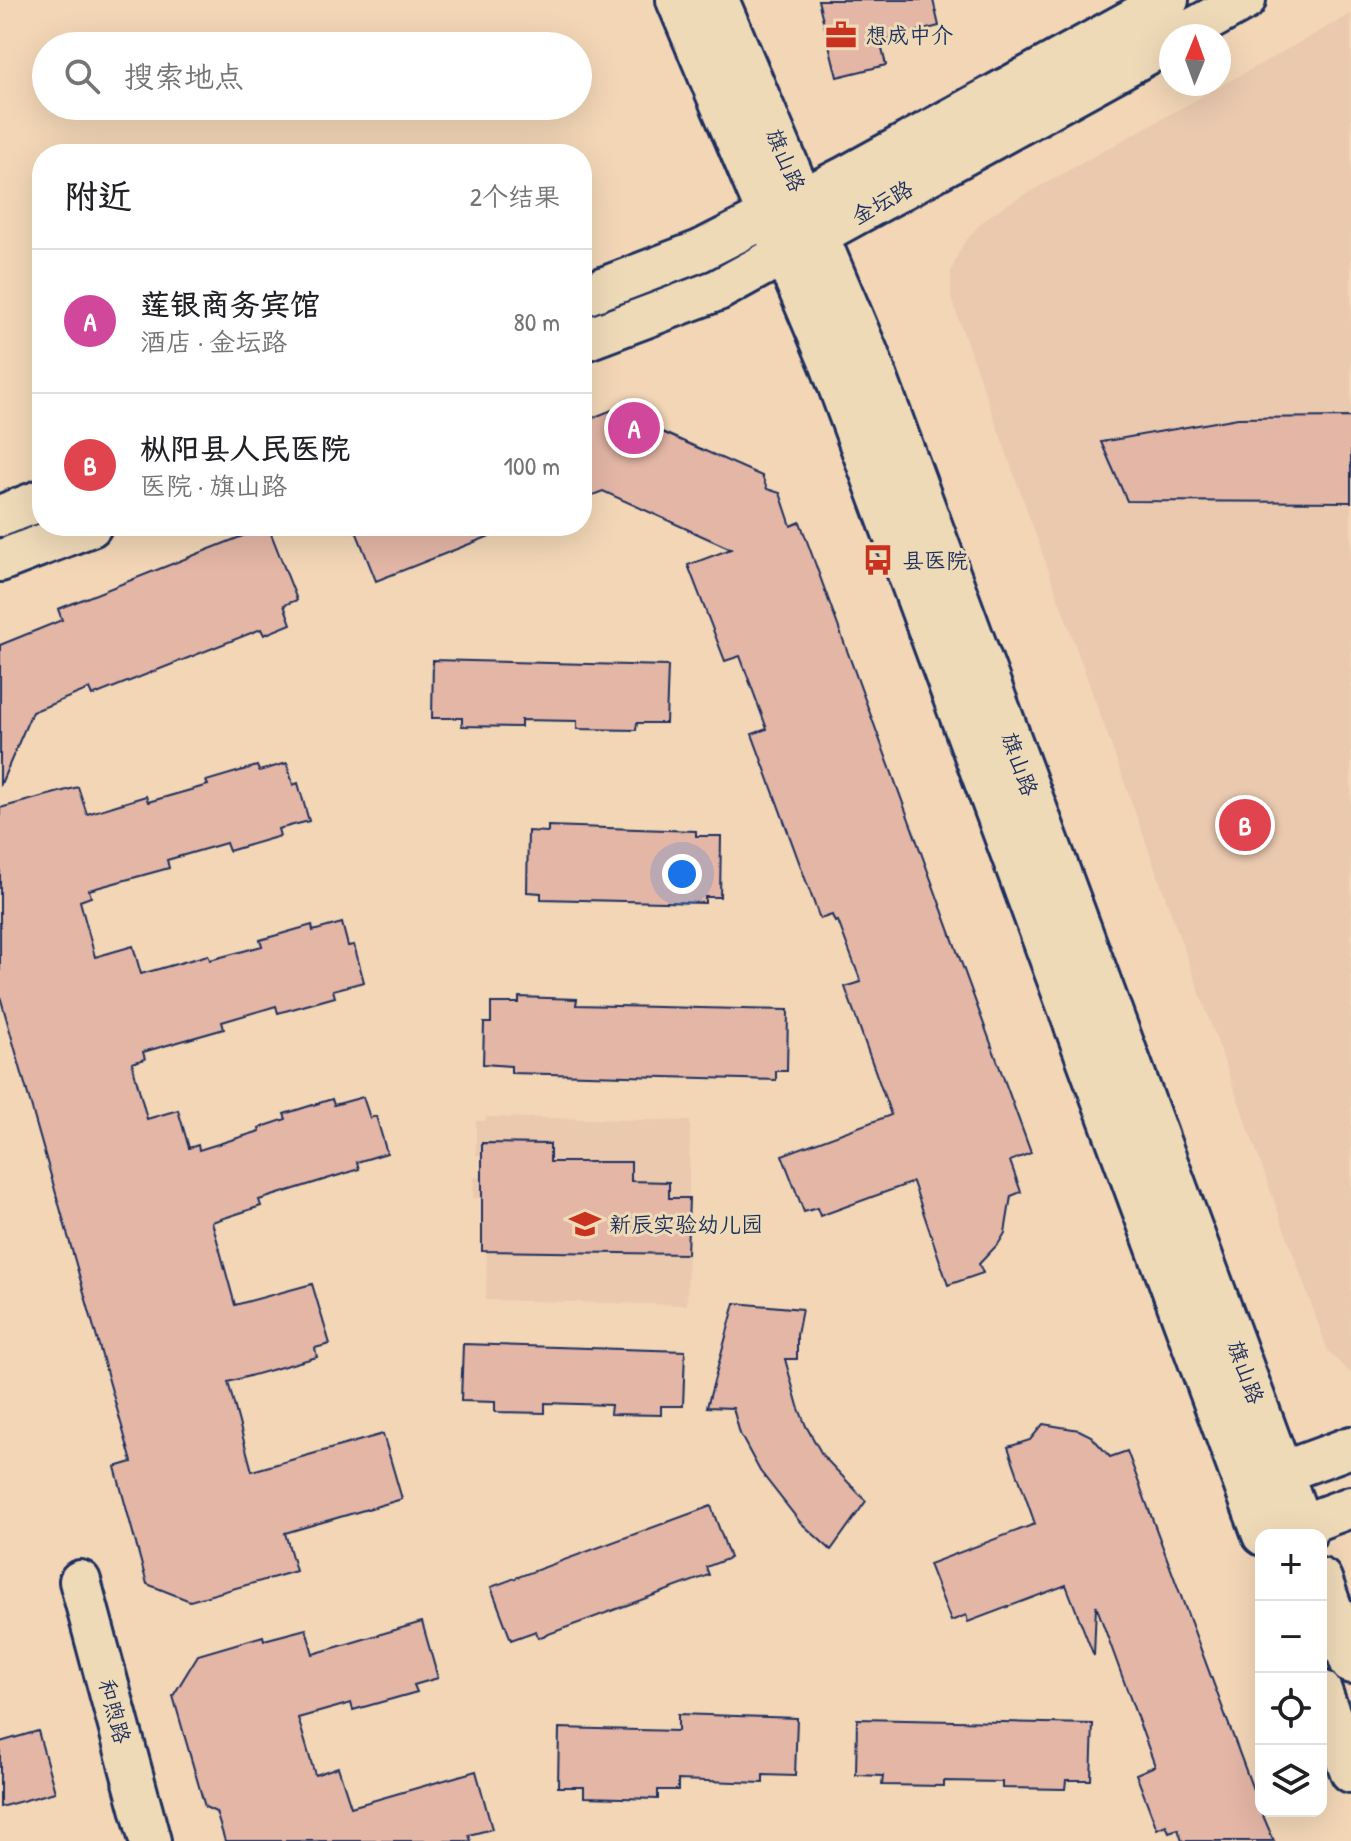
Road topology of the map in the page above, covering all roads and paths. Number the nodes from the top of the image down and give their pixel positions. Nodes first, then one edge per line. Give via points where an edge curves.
1 (677, 0) edge
2 (718, 0) edge
3 (1168, 0) edge
4 (1245, 0) edge
5 (1202, 24) edge
6 (1159, 48) edge
7 (786, 207) junction
8 (802, 246) junction
9 (592, 292) edge
10 (592, 337) edge
11 (32, 504) edge
12 (0, 516) edge
13 (65, 536) edge
14 (0, 561) edge
15 (1351, 1447) edge
16 (1283, 1472) junction
17 (1351, 1507) edge
18 (1259, 1523) edge
19 (1298, 1529) edge
20 (1304, 1529) edge
21 (1306, 1529) edge
22 (80, 1581) dead end
23 (1327, 1596) edge
24 (1351, 1663) edge
25 (1327, 1707) edge
26 (1351, 1772) edge
27 (150, 1841) edge

1 - 7 main road, 旗山路
2 - 7 main road, 旗山路
3 - 7 main road, 金坛路
4 - 5 main road
6 - 8 main road, 金坛路
7 - 8 main road, 旗山路
7 - 9 main road, 金坛路 via 700,251
8 - 10 main road, 金坛路 via 718,290
8 - 16 main road, 旗山路 via 868,354
8 - 18 main road, 旗山路 via 886,511
11 - 12 main road
13 - 14 main road
15 - 16 main road
16 - 18 main road
16 - 20 main road, 旗山路
17 - 21 main road
18 - 19 main road
22 - 27 main road, 和煦路
23 - 24 main road
25 - 26 main road

